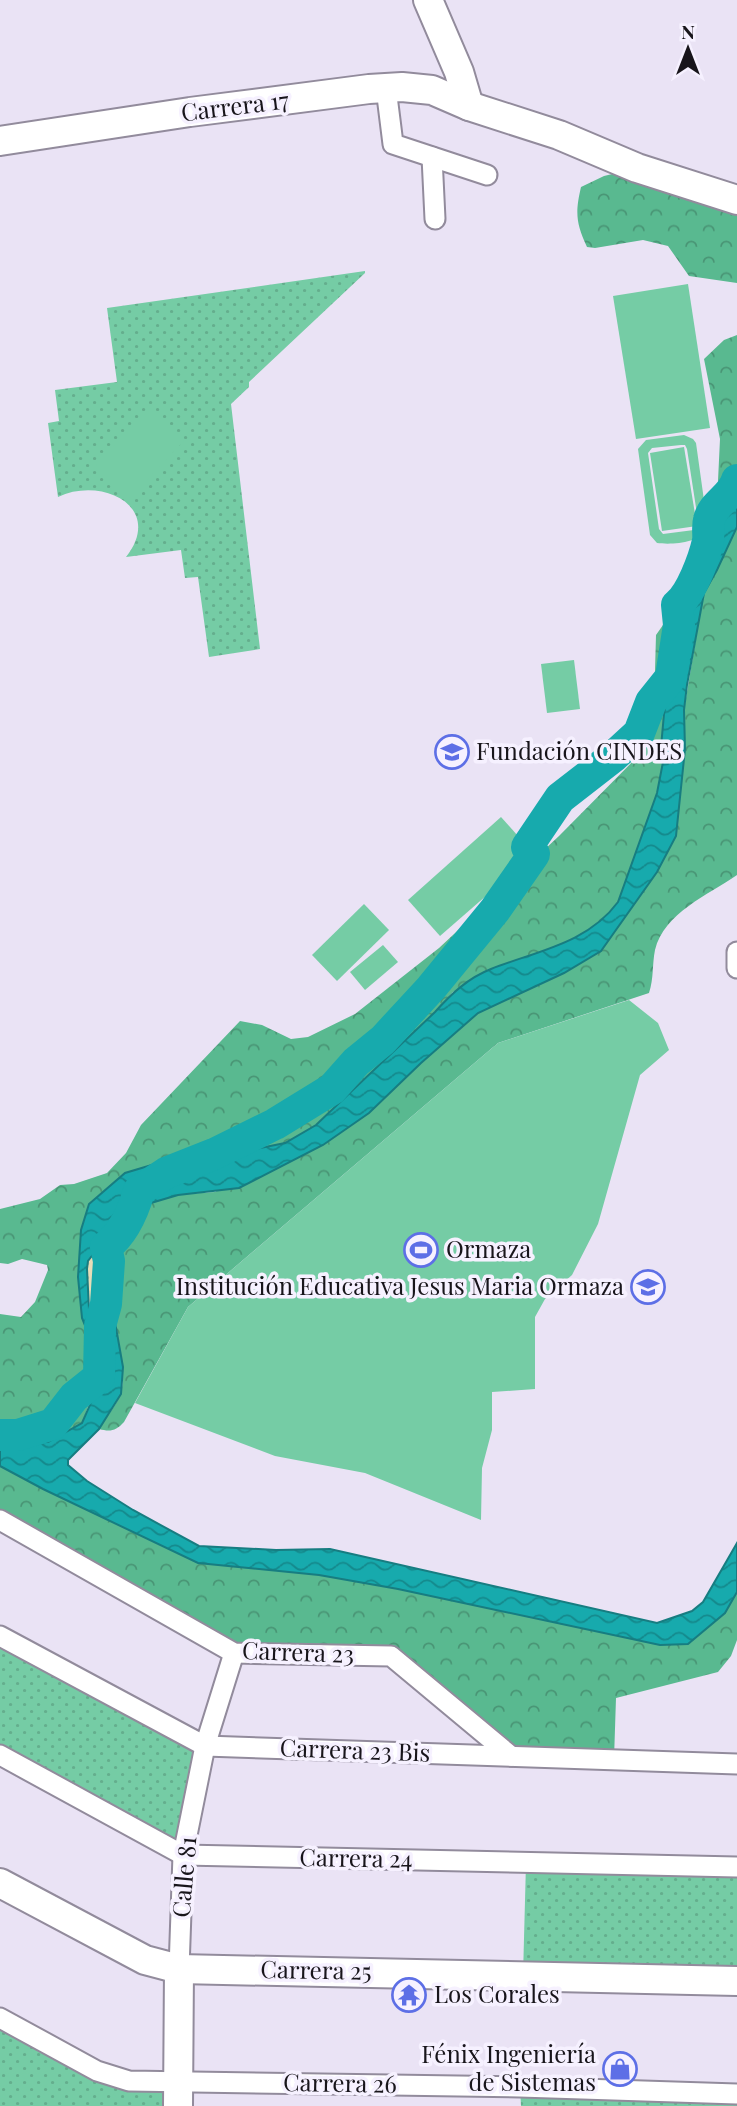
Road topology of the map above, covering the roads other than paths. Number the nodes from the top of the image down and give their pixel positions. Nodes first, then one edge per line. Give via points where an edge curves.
1 (428, 0) edge
2 (386, 88) junction
3 (469, 106) junction
4 (0, 141) edge
5 (432, 157) junction
6 (487, 175) dead end
7 (737, 200) edge
8 (435, 219) dead end
9 (737, 952) edge
10 (737, 968) edge
11 (0, 1520) edge
12 (0, 1636) edge
13 (234, 1653) junction
14 (205, 1746) junction
15 (0, 1755) edge
16 (511, 1756) junction
17 (737, 1763) edge
18 (183, 1856) junction
19 (737, 1867) edge
20 (0, 1883) edge
21 (179, 1969) junction
22 (737, 1981) edge
23 (0, 2018) edge
24 (178, 2094) edge
25 (737, 2094) edge

1 - 3 street
2 - 3 street, Carrera 17 via 432,90
2 - 4 street, Carrera 17
2 - 5 street via 393,144
3 - 7 street, Carrera 17 via 559,135 637,169
5 - 6 street
5 - 8 street
9 - 10 street
11 - 13 street, Carrera 23
12 - 14 street, Carrera 23 Bis
13 - 14 street, Calle 81
13 - 16 street, Carrera 23 via 391,1656
14 - 16 street, Carrera 23 Bis
14 - 18 street, Calle 81
15 - 18 street, Carrera 24
16 - 17 street, Carrera 23 Bis
18 - 19 street, Carrera 24
18 - 21 street, Calle 81
20 - 21 street, Carrera 25 via 145,1960
21 - 22 street, Carrera 25
21 - 24 street, Calle 81
23 - 24 street, Carrera 26 via 97,2071
24 - 25 street, Carrera 26 via 520,2087

